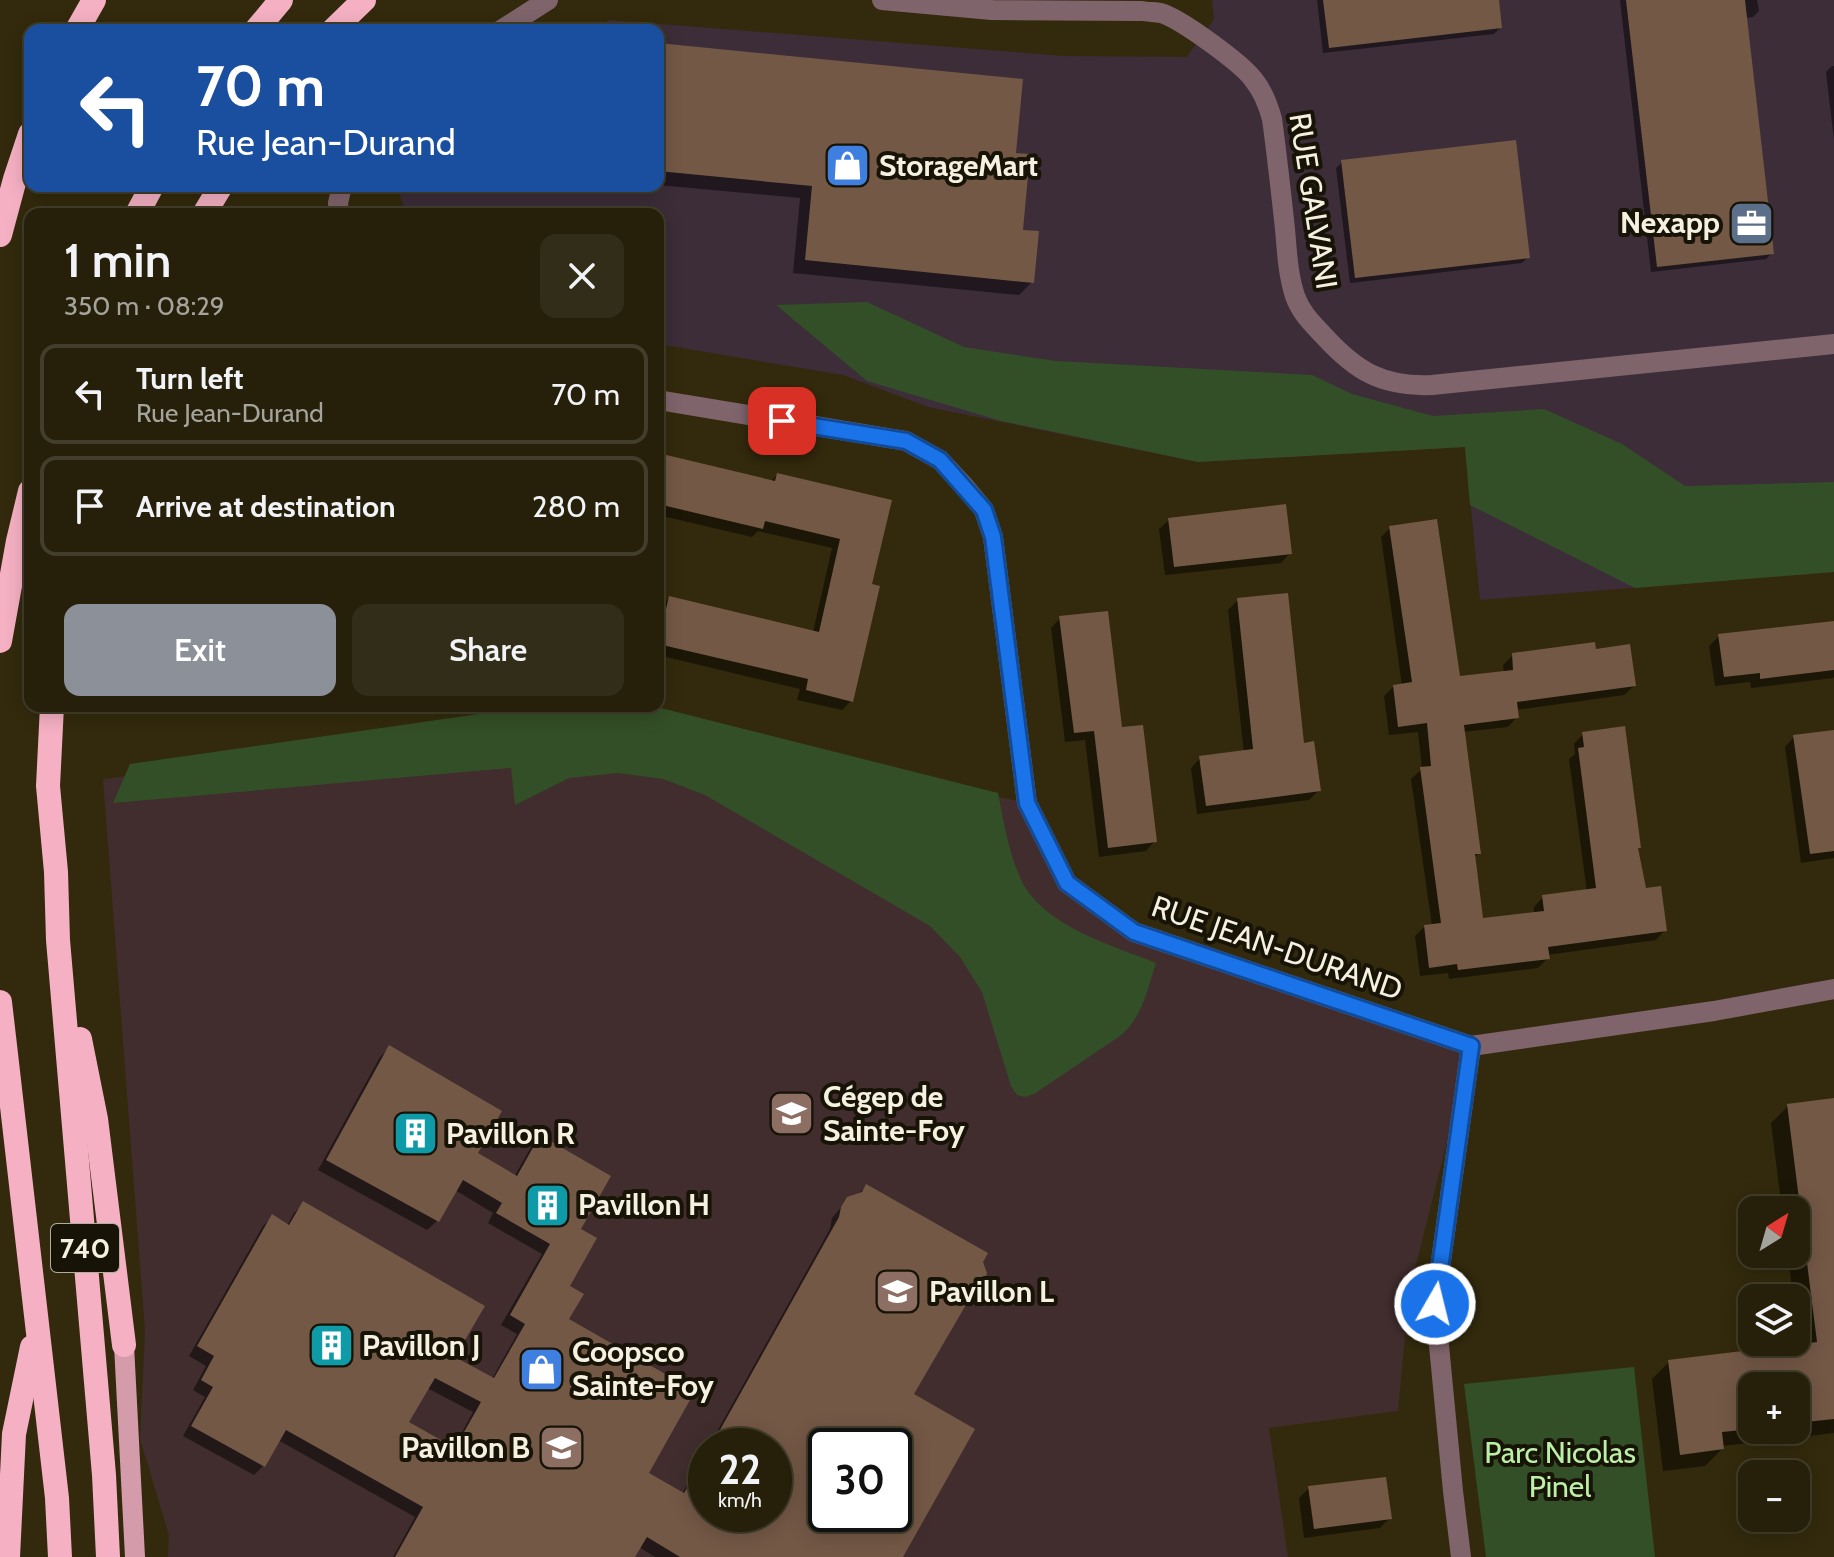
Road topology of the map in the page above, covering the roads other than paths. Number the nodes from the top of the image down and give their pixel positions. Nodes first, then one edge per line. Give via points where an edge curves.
1 (74, 0) edge
2 (94, 0) edge
3 (281, 0) edge
4 (364, 0) edge
5 (548, 0) edge
6 (882, 0) edge
7 (63, 24) edge
8 (80, 24) edge
9 (261, 24) edge
10 (339, 24) edge
11 (510, 24) edge
12 (24, 152) edge
13 (0, 235) edge
14 (1834, 344) edge
15 (664, 401) edge
16 (24, 516) edge
17 (0, 641) edge
18 (52, 712) edge
19 (58, 940) junction
20 (1834, 989) edge
21 (0, 1002) edge
22 (1471, 1046) junction
23 (36, 1326) junction
24 (124, 1345) joint
25 (8, 1557) edge
26 (60, 1557) edge
27 (108, 1557) edge
28 (135, 1557) edge
29 (1461, 1557) edge

1 - 7 highway
2 - 8 highway
3 - 9 highway
4 - 10 highway
5 - 11 street
6 - 14 street, RUE GALVANI via 992,10 1162,13 1243,68 1264,95 1272,119 1296,299 1343,356 1384,380 1432,385
12 - 13 highway
15 - 22 street, RUE JEAN-DURAND via 906,441 940,460 984,510 993,537 1027,803 1067,883 1134,932
16 - 17 highway
18 - 19 highway, 740 via 48,786
19 - 24 highway via 96,1119
19 - 27 highway, 740
20 - 22 street, RUE JEAN-DURAND
21 - 23 highway, 740
22 - 29 street via 1435,1304
23 - 25 highway via 14,1434
23 - 26 highway, 740
24 - 28 main road

